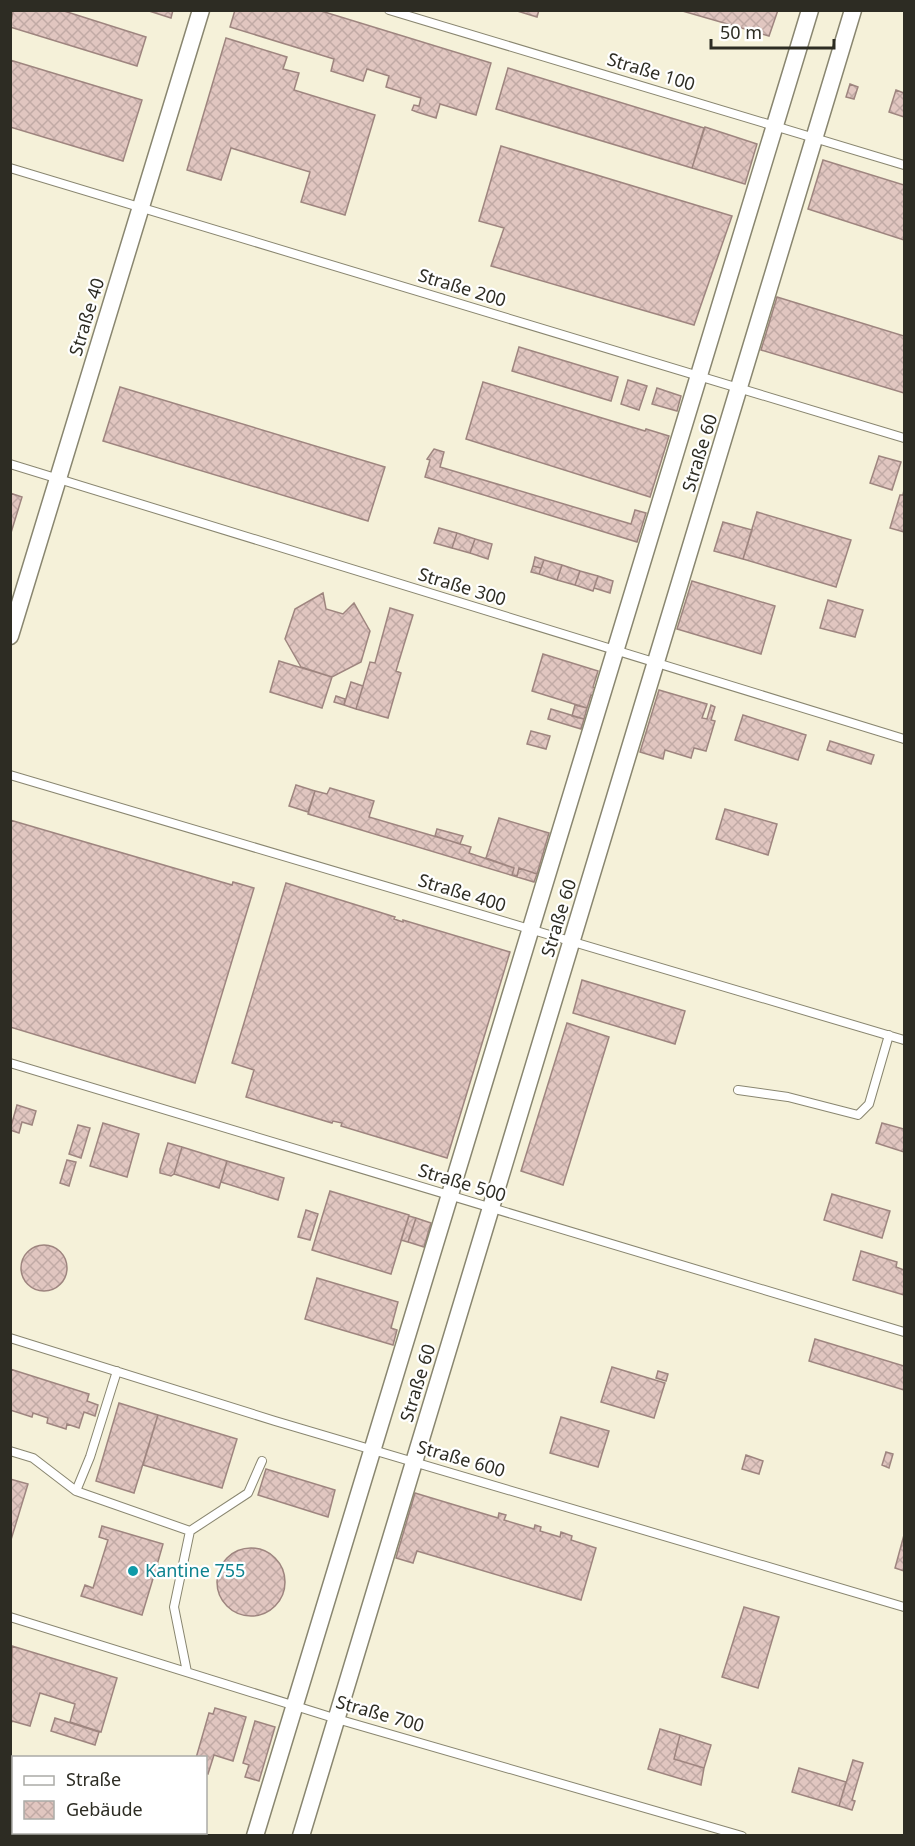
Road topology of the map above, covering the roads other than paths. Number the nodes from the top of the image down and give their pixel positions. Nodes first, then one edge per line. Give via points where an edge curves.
1 (201, 10) edge
2 (389, 10) edge
3 (810, 10) edge
4 (854, 10) edge
5 (775, 126) junction
6 (816, 138) junction
7 (904, 165) edge
8 (10, 168) edge
9 (140, 208) junction
10 (698, 376) junction
11 (740, 389) junction
12 (904, 438) edge
13 (10, 464) edge
14 (58, 479) junction
15 (10, 636) edge
16 (615, 652) junction
17 (656, 665) junction
18 (904, 739) edge
19 (10, 775) edge
20 (531, 931) junction
21 (572, 943) junction
22 (890, 1035) junction
23 (904, 1040) edge
24 (10, 1063) edge
25 (738, 1090) dead end
26 (450, 1197) junction
27 (491, 1210) junction
28 (904, 1332) edge
29 (10, 1338) edge
30 (117, 1371) junction
31 (372, 1449) junction
32 (10, 1451) edge
33 (262, 1461) dead end
34 (414, 1462) junction
35 (76, 1491) junction
36 (190, 1531) junction
37 (904, 1607) edge
38 (10, 1617) edge
39 (187, 1672) junction
40 (295, 1706) junction
41 (337, 1719) junction
42 (304, 1835) edge
43 (255, 1836) edge
44 (742, 1836) edge

1 - 9 street, Straße 40
2 - 5 lane, Straße 100
3 - 5 street
4 - 6 street, Straße 60
5 - 6 lane, Straße 100
5 - 10 street
6 - 7 lane, Straße 100
6 - 11 street, Straße 60
8 - 9 lane, Straße 200
9 - 10 lane, Straße 200
9 - 14 street, Straße 40
10 - 11 lane, Straße 200
10 - 16 street
11 - 12 lane, Straße 200
11 - 17 street, Straße 60
13 - 14 lane, Straße 300
14 - 15 street, Straße 40
14 - 16 lane, Straße 300
16 - 17 lane, Straße 300
16 - 20 street
17 - 18 lane, Straße 300
17 - 21 street, Straße 60
19 - 20 lane, Straße 400
20 - 21 lane, Straße 400
20 - 26 street
21 - 22 lane, Straße 400
21 - 27 street, Straße 60
22 - 23 lane, Straße 400
22 - 25 lane via 869,1104 858,1115 788,1097
24 - 26 lane, Straße 500
26 - 27 lane, Straße 500
26 - 31 street
27 - 28 lane, Straße 500
27 - 34 street, Straße 60
29 - 30 lane, Straße 600
30 - 31 lane, Straße 600
30 - 35 lane
31 - 34 lane, Straße 600
31 - 40 street
32 - 35 lane via 33,1458
33 - 36 lane via 248,1493
34 - 37 lane, Straße 600
34 - 41 street, Straße 60
35 - 36 lane
36 - 39 lane via 174,1607
38 - 39 lane, Straße 700
39 - 40 lane, Straße 700
40 - 41 lane, Straße 700
40 - 43 street
41 - 42 street, Straße 60
41 - 44 lane, Straße 700

